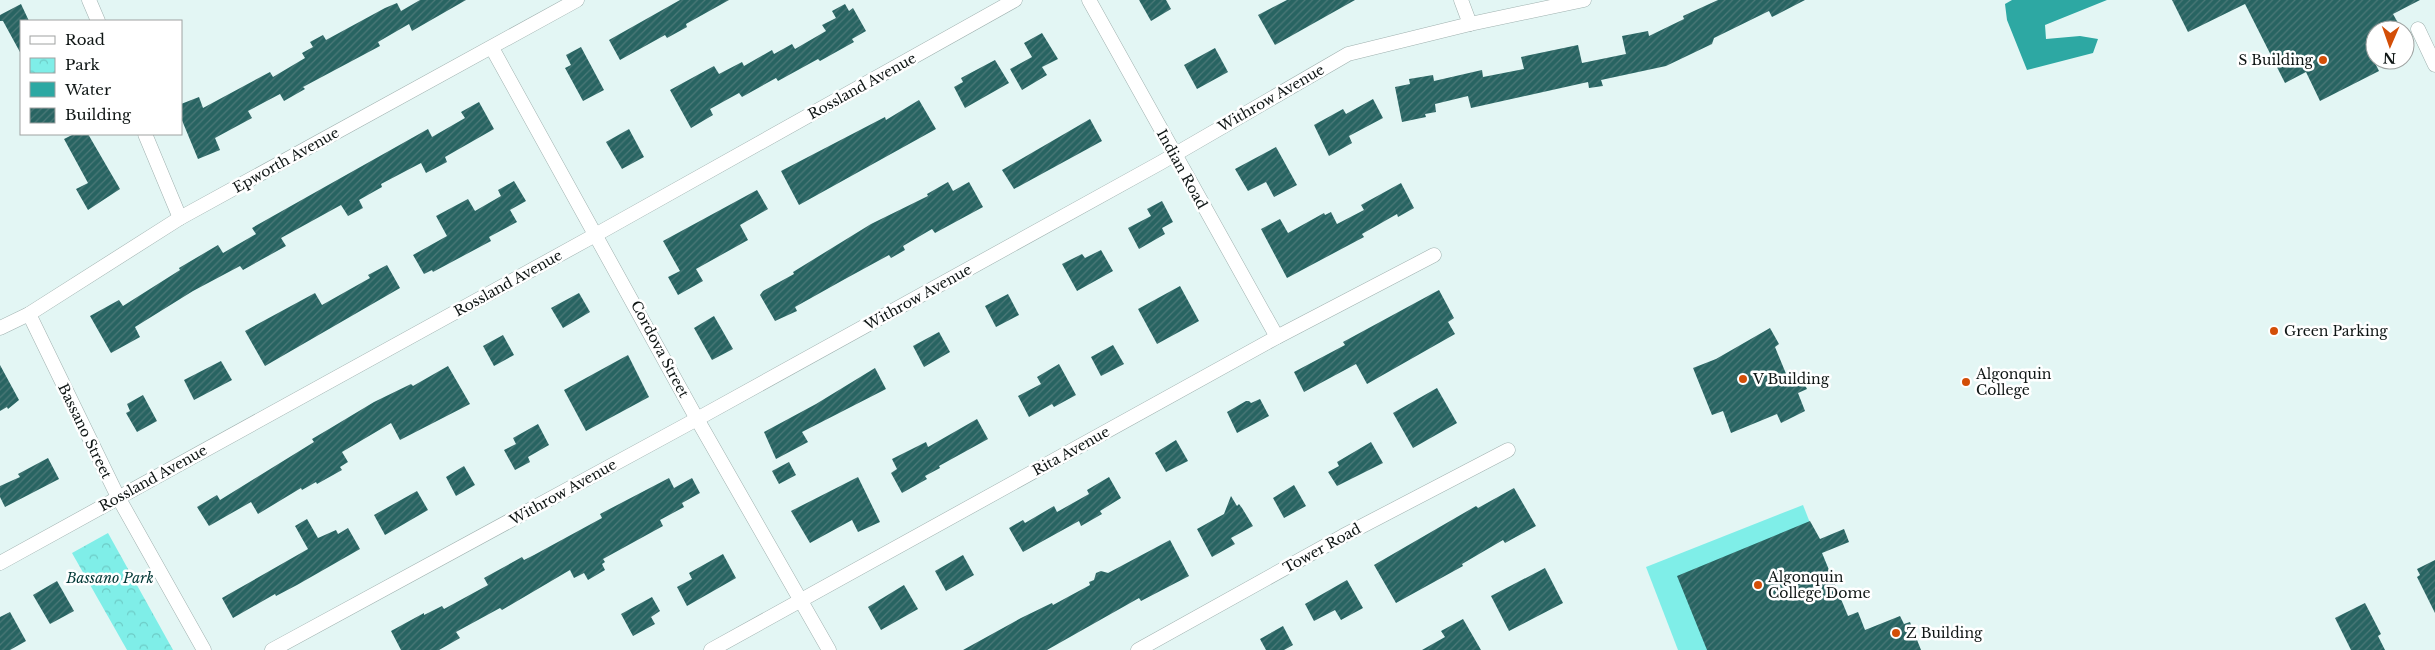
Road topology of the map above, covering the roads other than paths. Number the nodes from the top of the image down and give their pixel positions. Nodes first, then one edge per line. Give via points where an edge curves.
1 (89, 0) edge
2 (577, 0) edge
3 (1015, 0) edge
4 (1089, 0) edge
5 (1461, 0) edge
6 (1584, 0) edge
7 (98, 20) edge
8 (1470, 24) junction
9 (2418, 30) dead end
10 (492, 48) junction
11 (2435, 65) edge
12 (145, 135) edge
13 (1174, 155) junction
14 (180, 218) junction
15 (597, 234) junction
16 (1434, 255) dead end
17 (29, 314) junction
18 (0, 328) edge
19 (1277, 337) junction
20 (697, 419) junction
21 (1508, 450) dead end
22 (118, 497) junction
23 (0, 563) edge
24 (801, 601) junction
25 (204, 650) edge
26 (272, 650) edge
27 (711, 650) edge
28 (829, 650) edge
29 (1138, 650) edge

1 - 7 street
2 - 10 street, Epworth Avenue
3 - 15 street, Rossland Avenue
4 - 13 street, Indian Road
5 - 8 street
6 - 8 street, Withrow Avenue
8 - 13 street, Withrow Avenue via 1348,54
9 - 11 street
10 - 14 street, Epworth Avenue
10 - 15 street, Cordova Street
12 - 14 street
13 - 19 street, Indian Road
13 - 20 street, Withrow Avenue
14 - 17 street, Epworth Avenue
15 - 20 street, Cordova Street
15 - 22 street, Rossland Avenue
16 - 19 street, Rita Avenue
17 - 18 street, Epworth Avenue
17 - 22 street, Bassano Street
19 - 24 street, Rita Avenue
20 - 24 street, Cordova Street
20 - 26 street, Withrow Avenue
21 - 29 street, Tower Road via 1343,536
22 - 23 street, Rossland Avenue
22 - 25 street, Bassano Street
24 - 27 street, Rita Avenue
24 - 28 street, Cordova Street

